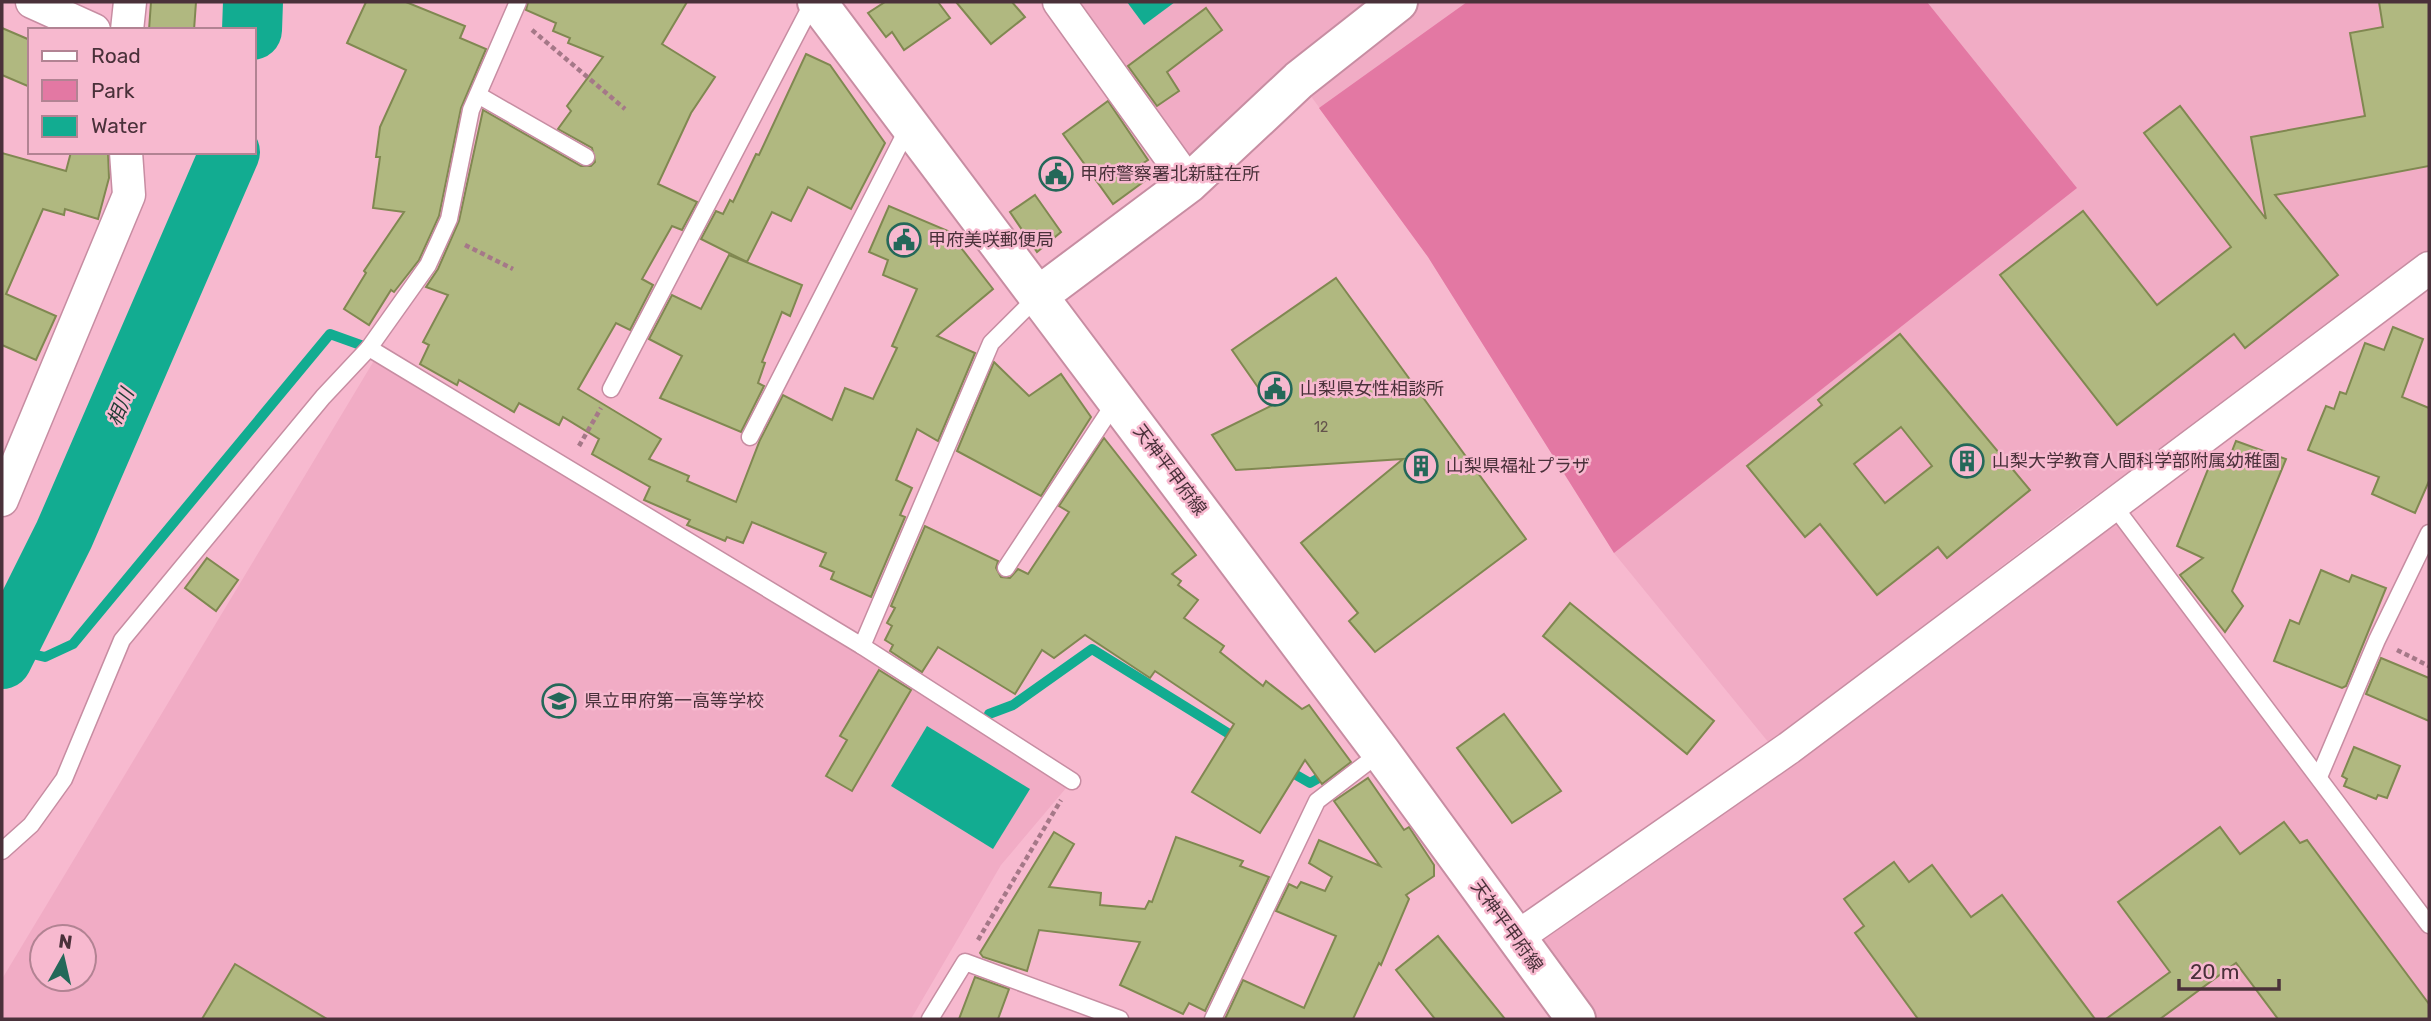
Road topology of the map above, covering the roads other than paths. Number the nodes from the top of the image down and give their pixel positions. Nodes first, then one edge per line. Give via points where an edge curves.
1 (33, 2) edge
2 (130, 2) edge
3 (815, 2) edge
4 (1059, 2) edge
5 (1398, 2) edge
6 (515, 8) edge
7 (90, 28) edge
8 (127, 28) edge
9 (478, 95) junction
10 (910, 125) junction
11 (127, 154) edge
12 (586, 157) dead end
13 (1189, 183) junction
14 (2428, 271) edge
15 (1038, 296) junction
16 (369, 348) junction
17 (611, 389) road end
18 (1116, 400) junction
19 (750, 437) dead end
20 (2, 500) edge
21 (2115, 506) junction
22 (2429, 533) edge
23 (1006, 568) dead end
24 (862, 646) junction
25 (1381, 752) junction
26 (2319, 776) junction
27 (1072, 781) road end
28 (2, 851) edge
29 (2429, 925) edge
30 (1516, 938) junction
31 (930, 1019) edge
32 (1120, 1019) edge
33 (1213, 1019) edge
34 (1576, 1019) edge

1 - 7 street
2 - 8 street
3 - 10 main road, 天神平甲府線
3 - 17 lane
4 - 13 street
5 - 13 main road via 1299,80
6 - 9 lane
9 - 12 lane
9 - 16 lane via 449,219 428,265
10 - 15 main road, 天神平甲府線
10 - 19 lane
11 - 20 street via 129,195
13 - 15 main road
14 - 21 street
15 - 18 main road, 天神平甲府線
15 - 24 lane via 991,343
16 - 24 lane
16 - 28 lane via 122,640 64,779 31,825
18 - 23 lane
18 - 25 main road, 天神平甲府線
21 - 26 lane
21 - 30 street via 1789,748
22 - 26 lane
24 - 27 lane
25 - 30 main road, 天神平甲府線
25 - 33 lane via 1318,801
26 - 29 lane
30 - 34 main road, 天神平甲府線
31 - 32 lane via 965,962

